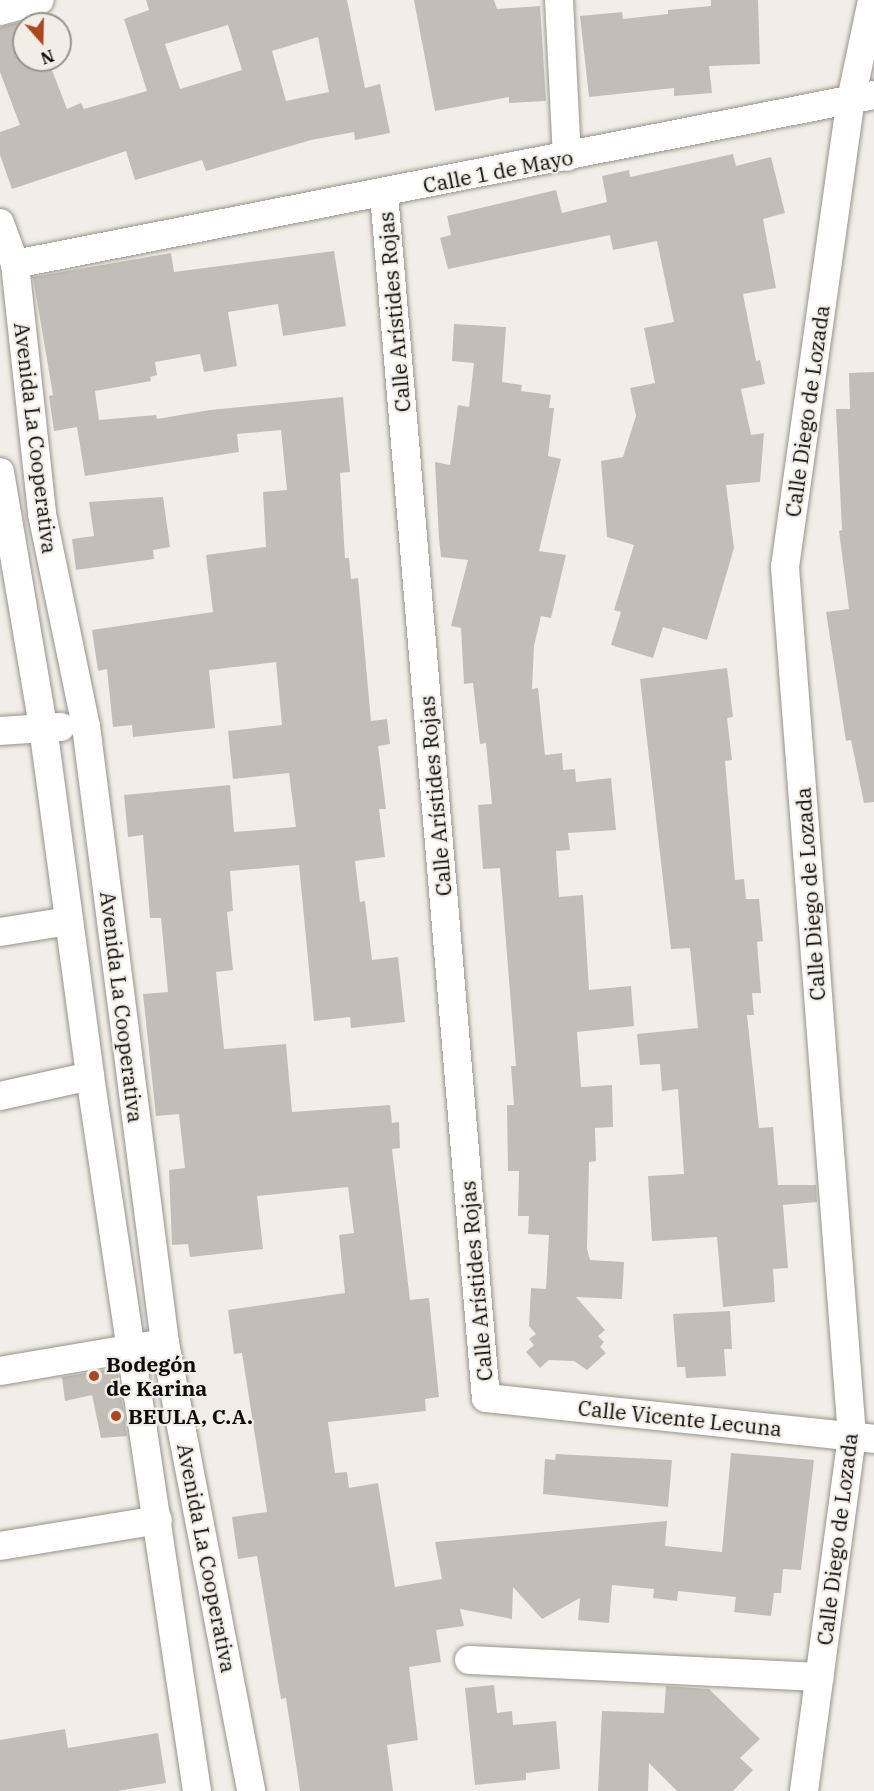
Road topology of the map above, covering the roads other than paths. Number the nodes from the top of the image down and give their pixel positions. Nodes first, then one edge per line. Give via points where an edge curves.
1 (40, 0) edge
2 (559, 0) edge
3 (872, 0) edge
4 (0, 11) edge
5 (862, 98) edge
6 (567, 157) junction
7 (384, 194) junction
8 (1, 229) edge
9 (15, 264) junction
10 (0, 472) edge
11 (3, 521) edge
12 (86, 726) junction
13 (43, 728) junction
14 (0, 731) edge
15 (69, 921) junction
16 (0, 932) edge
17 (90, 1076) junction
18 (0, 1096) edge
19 (165, 1343) junction
20 (132, 1347) junction
21 (0, 1371) edge
22 (486, 1398) joint
23 (863, 1438) edge
24 (158, 1520) junction
25 (0, 1546) edge
26 (469, 1660) dead end
27 (820, 1677) junction
28 (197, 1791) edge
29 (251, 1791) edge
30 (804, 1791) edge

1 - 4 street
2 - 6 street
3 - 5 street, Calle Diego de Lozada
5 - 6 street, Calle 1 de Mayo
5 - 23 street, Calle Diego de Lozada via 785,567
6 - 7 street, Calle 1 de Mayo
7 - 9 street, Calle 1 de Mayo
7 - 22 street, Calle Arístides Rojas
8 - 9 street, Avenida La Cooperativa
9 - 12 street, Avenida La Cooperativa via 42,514
10 - 11 street, Avenida La Cooperativa
11 - 13 street, Avenida La Cooperativa
12 - 13 street
12 - 19 street, Avenida La Cooperativa
13 - 14 street
13 - 15 street, Avenida La Cooperativa
15 - 16 street
15 - 17 street, Avenida La Cooperativa
17 - 18 street
17 - 20 street, Avenida La Cooperativa
19 - 20 street
19 - 29 street, Avenida La Cooperativa
20 - 21 street
20 - 24 street, Avenida La Cooperativa
22 - 23 street, Calle Vicente Lecuna
23 - 27 street, Calle Diego de Lozada
24 - 25 street
24 - 28 street, Avenida La Cooperativa
26 - 27 street
27 - 30 street, Calle Diego de Lozada

